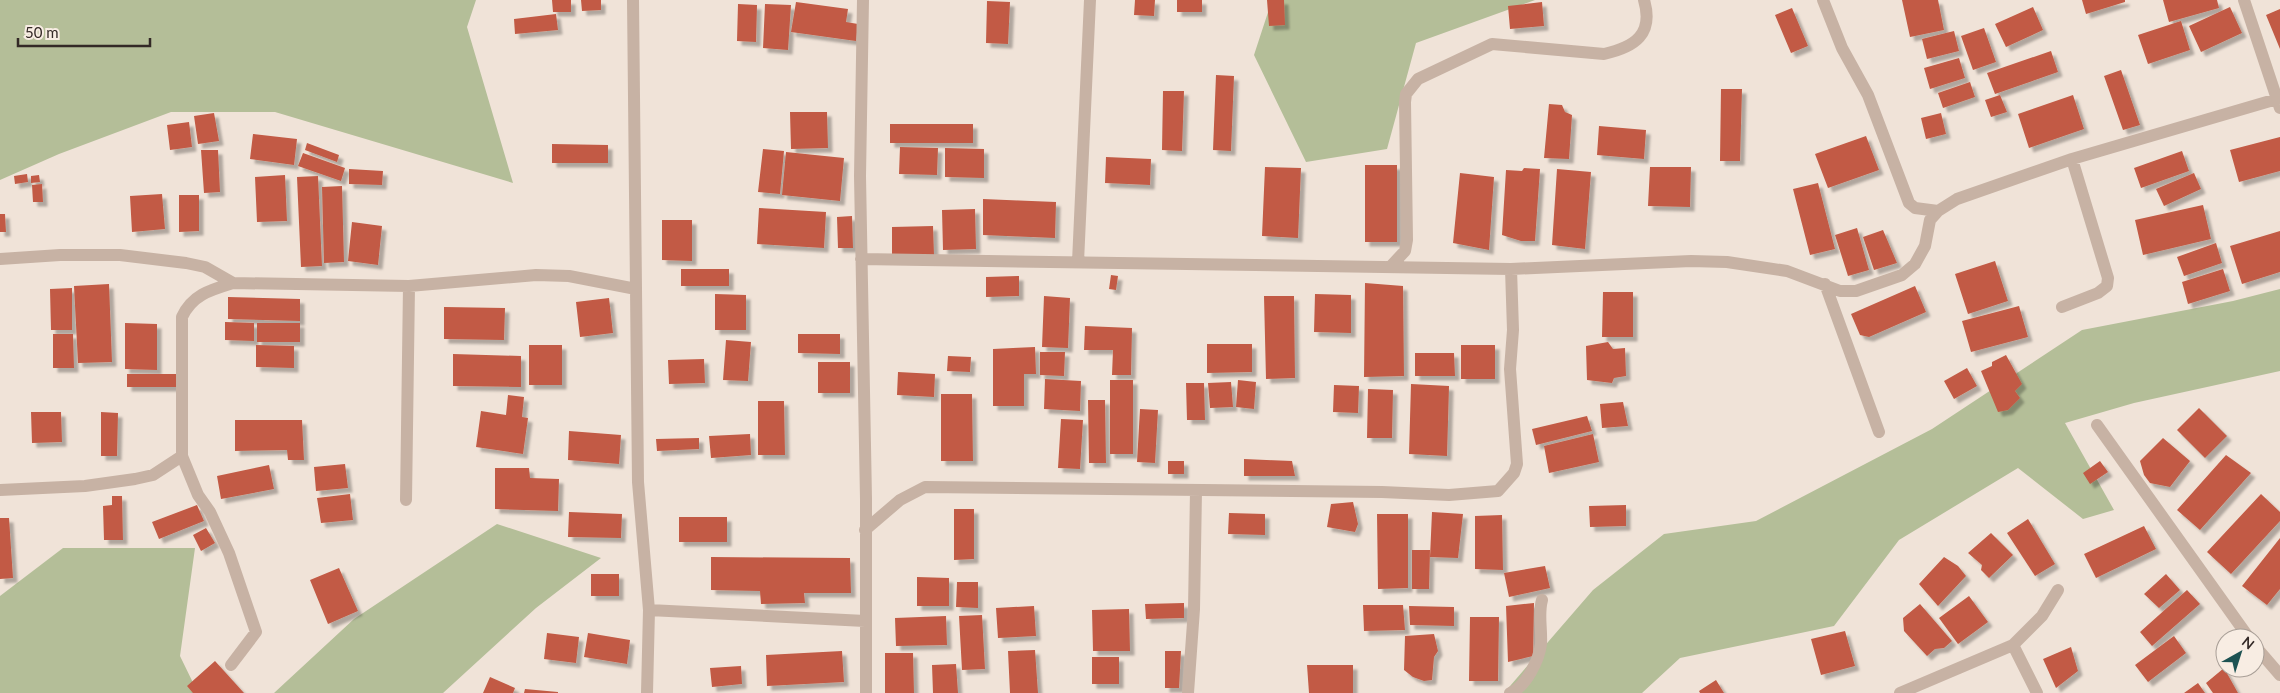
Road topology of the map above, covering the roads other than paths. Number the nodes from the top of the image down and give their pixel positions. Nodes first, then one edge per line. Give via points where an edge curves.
1 (634, 0) edge
2 (863, 0) edge
3 (1090, 0) edge
4 (1644, 0) edge
5 (1823, 0) edge
6 (2244, 0) edge
7 (2279, 101) edge
8 (2072, 159) junction
9 (1938, 211) junction
10 (0, 259) edge
11 (861, 259) junction
12 (1078, 262) junction
13 (1391, 266) junction
14 (1512, 269) junction
15 (233, 282) junction
16 (1825, 284) junction
17 (409, 286) junction
18 (636, 289) junction
19 (2062, 307) dead end
20 (2097, 425) dead end
21 (1879, 432) dead end
22 (182, 456) junction
23 (0, 490) edge
24 (1196, 490) junction
25 (406, 500) dead end
26 (865, 530) junction
27 (2058, 590) dead end
28 (1542, 600) dead end
29 (649, 610) junction
30 (865, 621) junction
31 (2242, 628) edge
32 (2013, 645) junction
33 (2265, 658) edge
34 (231, 665) dead end
35 (2280, 675) edge
36 (647, 693) edge
37 (866, 693) edge
38 (1188, 693) edge
39 (1510, 693) edge
40 (1900, 693) edge
41 (2037, 693) edge

1 - 18 street
2 - 11 street
3 - 12 street
4 - 13 street via 1648,22 1643,34 1629,47 1618,51 1604,54 1492,44 1418,79 1406,94 1405,102 1407,240 1405,250
5 - 9 street via 1842,48 1868,96 1910,203 1916,208
6 - 7 street
7 - 8 street
8 - 9 street via 1957,199
8 - 19 street via 2108,278 2107,286 2098,293
9 - 16 street via 1930,220 1926,246 1915,264 1902,275 1856,291 1840,291
10 - 15 street via 60,255 186,262 205,267
11 - 12 street
11 - 26 street
12 - 13 street
13 - 14 street
14 - 16 street via 1727,262 1787,271
14 - 24 street via 1510,369 1517,464 1514,473 1498,491 1449,495
15 - 17 street
15 - 22 street via 196,297 182,317
16 - 21 street
17 - 18 street via 536,275 568,276
17 - 25 street
18 - 29 street via 638,482
20 - 31 street
22 - 23 street via 153,475 135,479 85,486
22 - 34 street via 229,553 256,632
24 - 26 street via 925,487 900,500
24 - 38 street via 1194,609
26 - 30 street
27 - 32 street via 2042,616
28 - 39 street via 1539,609 1541,644 1537,658 1527,678
29 - 30 street
29 - 36 street
30 - 37 street
32 - 40 street
32 - 41 street
33 - 35 street

